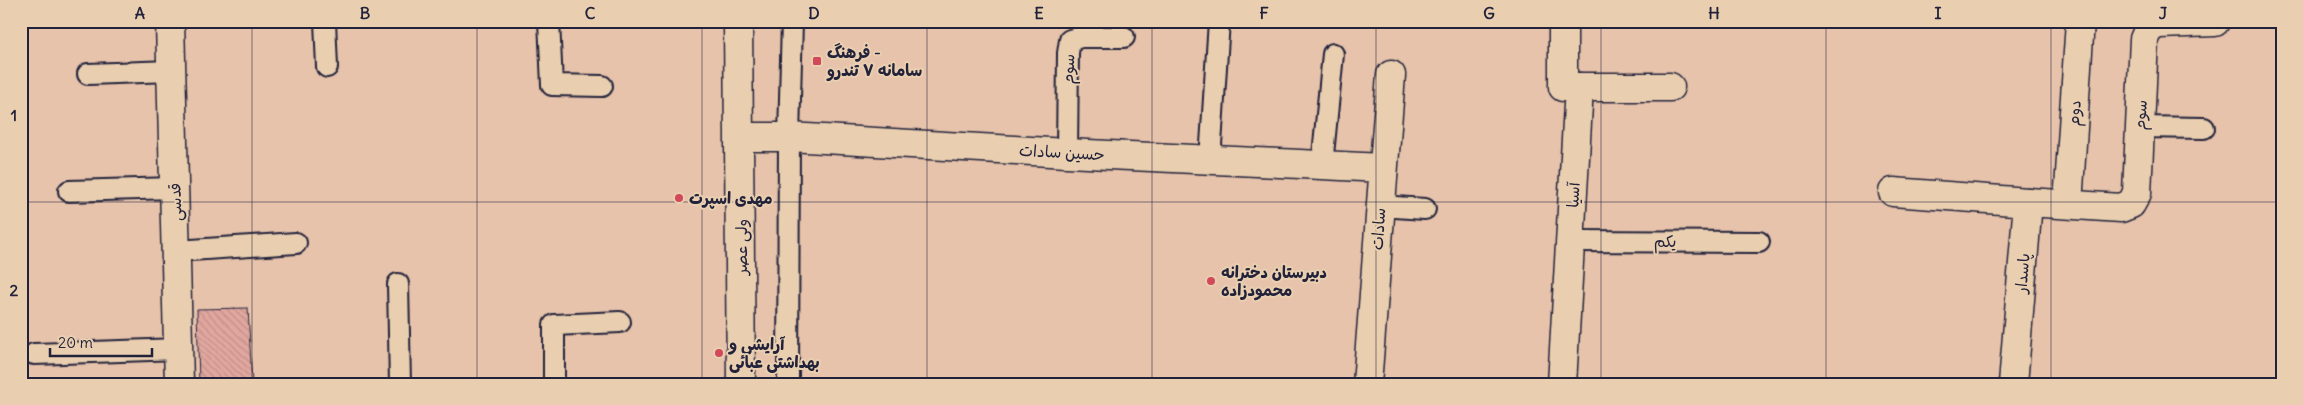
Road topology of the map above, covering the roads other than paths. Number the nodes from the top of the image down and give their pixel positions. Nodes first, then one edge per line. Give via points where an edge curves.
1 (170, 21) edge
2 (325, 21) edge
3 (549, 21) edge
4 (738, 21) edge
5 (792, 21) edge
6 (1218, 21) edge
7 (1563, 21) edge
8 (2080, 21) edge
9 (2214, 22) edge
10 (1124, 37) dead end
11 (1333, 54) dead end
12 (327, 67) dead end
13 (171, 71) junction
14 (88, 74) dead end
15 (1391, 75) dead end
16 (602, 86) dead end
17 (1579, 87) junction
18 (1670, 87) dead end
19 (2139, 127) junction
20 (2204, 128) dead end
21 (740, 137) junction
22 (789, 137) junction
23 (1066, 153) junction
24 (1210, 160) junction
25 (1322, 165) junction
26 (1383, 168) junction
27 (174, 188) junction
28 (69, 191) dead end
29 (1893, 192) dead end
30 (2028, 202) junction
31 (2068, 204) junction
32 (1380, 206) junction
33 (1425, 209) dead end
34 (1570, 240) junction
35 (1759, 242) dead end
36 (296, 243) dead end
37 (176, 251) junction
38 (398, 284) dead end
39 (620, 322) dead end
40 (179, 349) junction
41 (34, 354) dead end
42 (180, 384) edge
43 (400, 384) edge
44 (554, 384) edge
45 (741, 384) edge
46 (788, 384) edge
47 (1367, 384) edge
48 (1562, 384) edge
49 (2013, 384) edge

1 - 13 street, قدسی
2 - 12 lane
3 - 16 lane via 552,85
4 - 21 street, ولی عصر
5 - 22 lane
6 - 24 lane
7 - 17 street via 1563,87
8 - 31 street, دوم
9 - 19 street, سوم via 2159,24 2149,28 2144,39
10 - 23 lane, سوم via 1070,40
11 - 25 lane
13 - 14 lane
13 - 27 street, قدسی
15 - 26 street, سادات
17 - 18 street
17 - 34 street, آسیا
19 - 20 lane
19 - 31 street, سوم via 2137,193 2131,204 2121,208
21 - 22 street, حسین سادات
21 - 45 street, ولی عصر
22 - 23 street, حسین سادات
22 - 46 lane
23 - 24 street, حسین سادات
24 - 25 street, حسین سادات
25 - 26 street, حسین سادات
26 - 32 street, سادات
27 - 28 lane
27 - 37 street, قدسی
29 - 30 street
30 - 31 street
30 - 49 street, پاسدار
32 - 33 lane
32 - 47 street, سادات
34 - 35 lane, یکم
34 - 48 street, آسیا
36 - 37 lane
37 - 40 street, قدسی
38 - 43 lane
39 - 44 lane via 554,325
40 - 41 lane
40 - 42 street, قدسی

